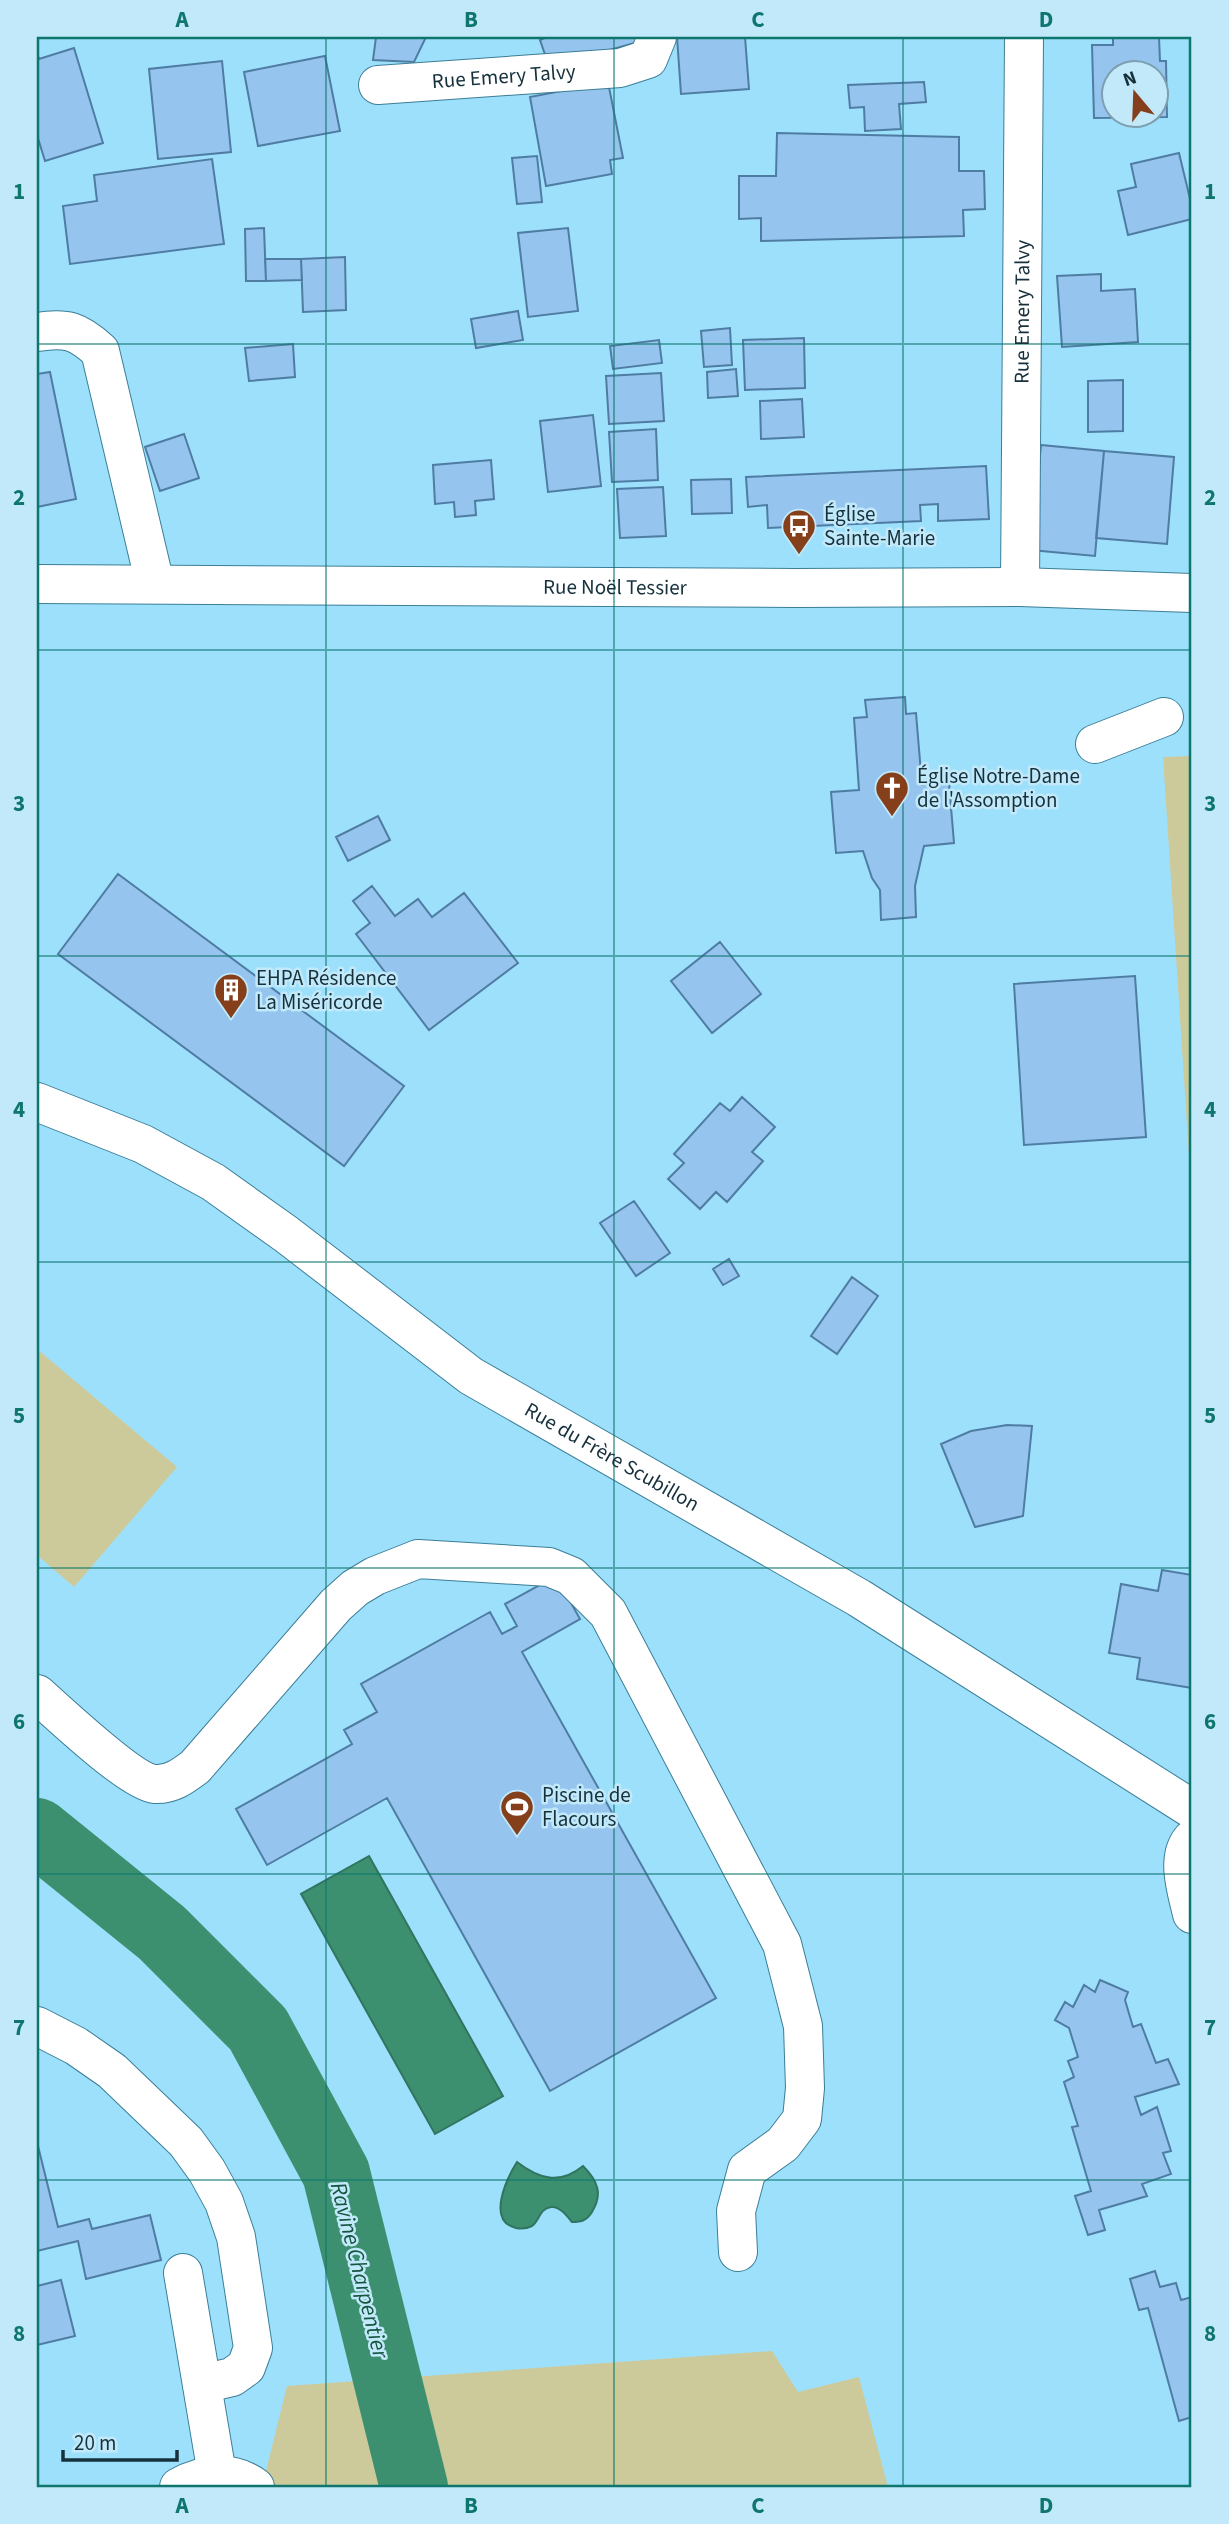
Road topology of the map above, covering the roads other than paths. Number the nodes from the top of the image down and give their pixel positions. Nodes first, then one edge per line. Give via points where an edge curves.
1 (657, 37) edge
2 (1024, 37) edge
3 (378, 85) dead end
4 (37, 332) edge
5 (37, 584) edge
6 (155, 584) junction
7 (1020, 587) junction
8 (1192, 593) edge
9 (1164, 718) dead end
10 (1095, 744) dead end
11 (37, 1102) edge
12 (37, 1694) edge
13 (1192, 1809) edge
14 (1192, 1839) edge
15 (1192, 1914) edge
16 (37, 2026) edge
17 (738, 2252) dead end
18 (183, 2273) dead end
19 (202, 2384) junction
20 (217, 2474) junction
21 (179, 2487) edge
22 (256, 2487) edge

1 - 3 street, Rue Emery Talvy via 648,59 620,68
2 - 7 street, Rue Emery Talvy
4 - 6 street via 59,328 82,335 100,351
5 - 6 street, Rue Noël Tessier
6 - 7 street, Rue Noël Tessier
7 - 8 street, Rue Noël Tessier
9 - 10 street
11 - 13 street, Rue du Frère Scubillon via 143,1144 213,1182 471,1376 859,1598
12 - 17 street via 130,1772 153,1784 175,1781 195,1768 336,1605 374,1576 418,1559 549,1566 570,1576 608,1613 782,1944 803,2026 806,2088 802,2119 783,2144 747,2170 736,2211
14 - 15 street via 1183,1875
16 - 19 street via 113,2071 186,2143 224,2202 236,2236 253,2348 246,2367 232,2377
18 - 19 street
19 - 20 street
20 - 21 street
20 - 22 street

